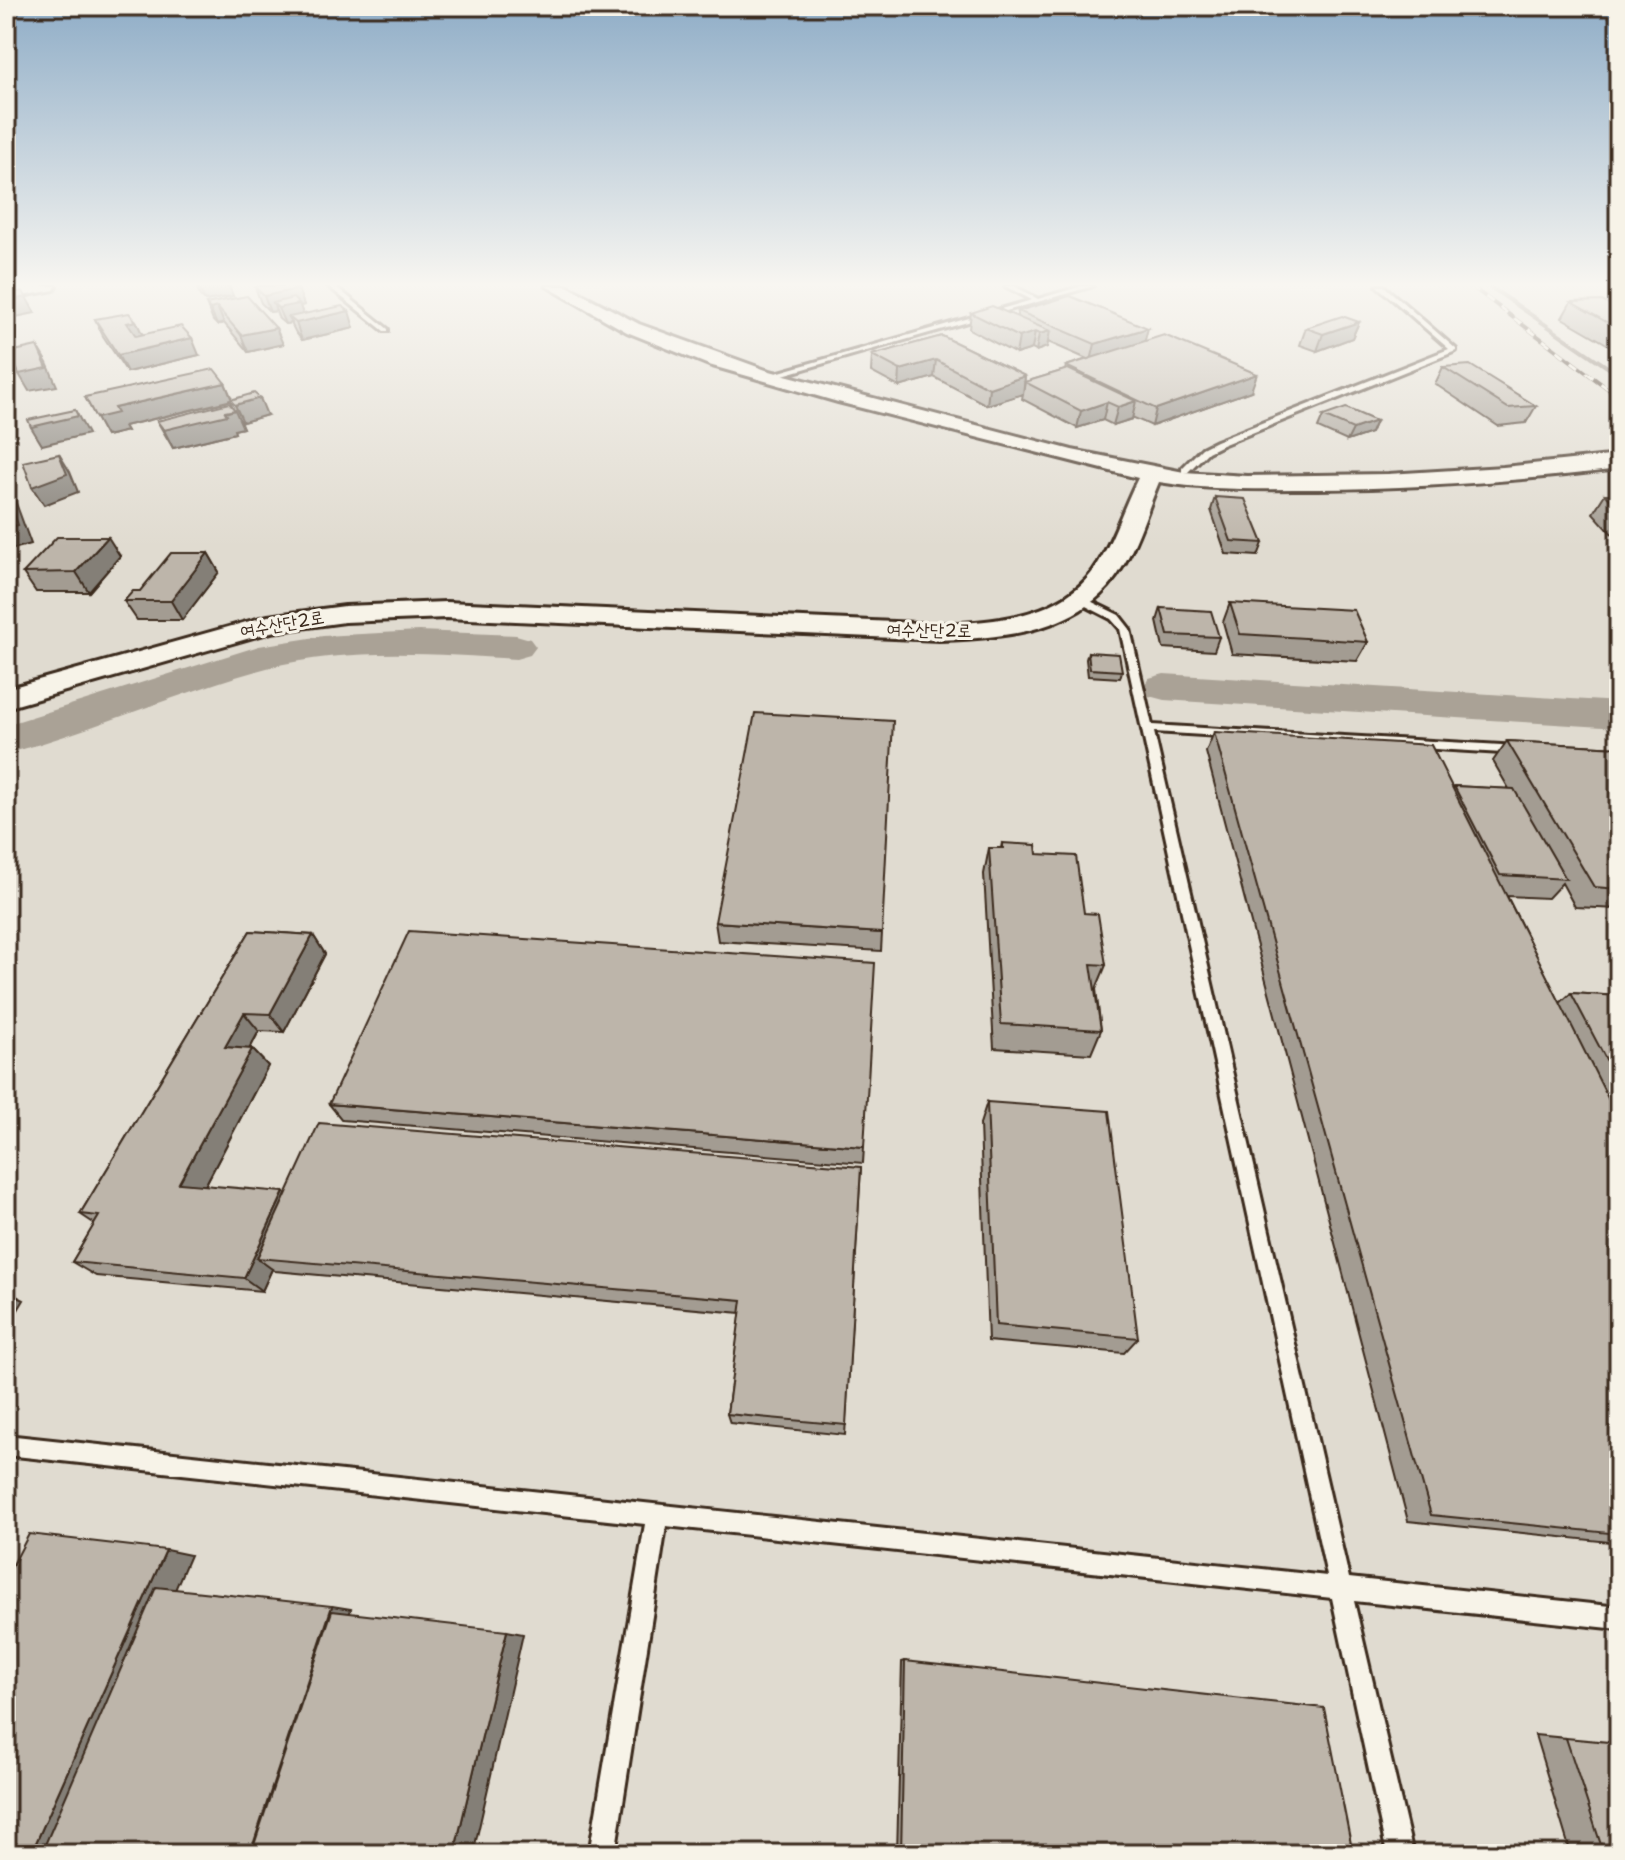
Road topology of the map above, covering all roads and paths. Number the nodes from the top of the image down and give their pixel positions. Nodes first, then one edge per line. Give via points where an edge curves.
1 (754, 373) edge
2 (781, 373) edge
3 (1397, 373) edge
4 (766, 377) junction
5 (1038, 447) junction
6 (1619, 452) edge
7 (1619, 462) edge
8 (1185, 470) junction
9 (1152, 472) junction
10 (1249, 482) junction
11 (1131, 518) junction
12 (1118, 551) junction
13 (1080, 599) junction
14 (6, 699) edge
15 (1147, 728) junction
16 (1540, 751) edge
17 (6, 1445) edge
18 (657, 1515) junction
19 (1340, 1588) junction
20 (1619, 1618) edge
21 (602, 1854) edge
22 (1400, 1854) edge

1 - 4 street
2 - 4 lane
3 - 8 lane via 1212,447
4 - 5 street
5 - 9 street
5 - 11 street via 1109,480
6 - 8 street via 1434,471
7 - 10 street via 1439,479
8 - 9 street
9 - 10 street
9 - 11 street, 여수산단2로
10 - 12 street via 1196,490 1168,501
11 - 12 street, 여수산단2로
12 - 13 street, 여수산단2로 via 1101,580
13 - 14 street, 여수산단2로 via 1009,627 963,632 446,610 334,615 201,641
13 - 15 lane via 1122,623
15 - 16 lane
15 - 19 lane
17 - 18 lane
18 - 19 lane
18 - 21 lane
19 - 20 lane
19 - 22 lane

